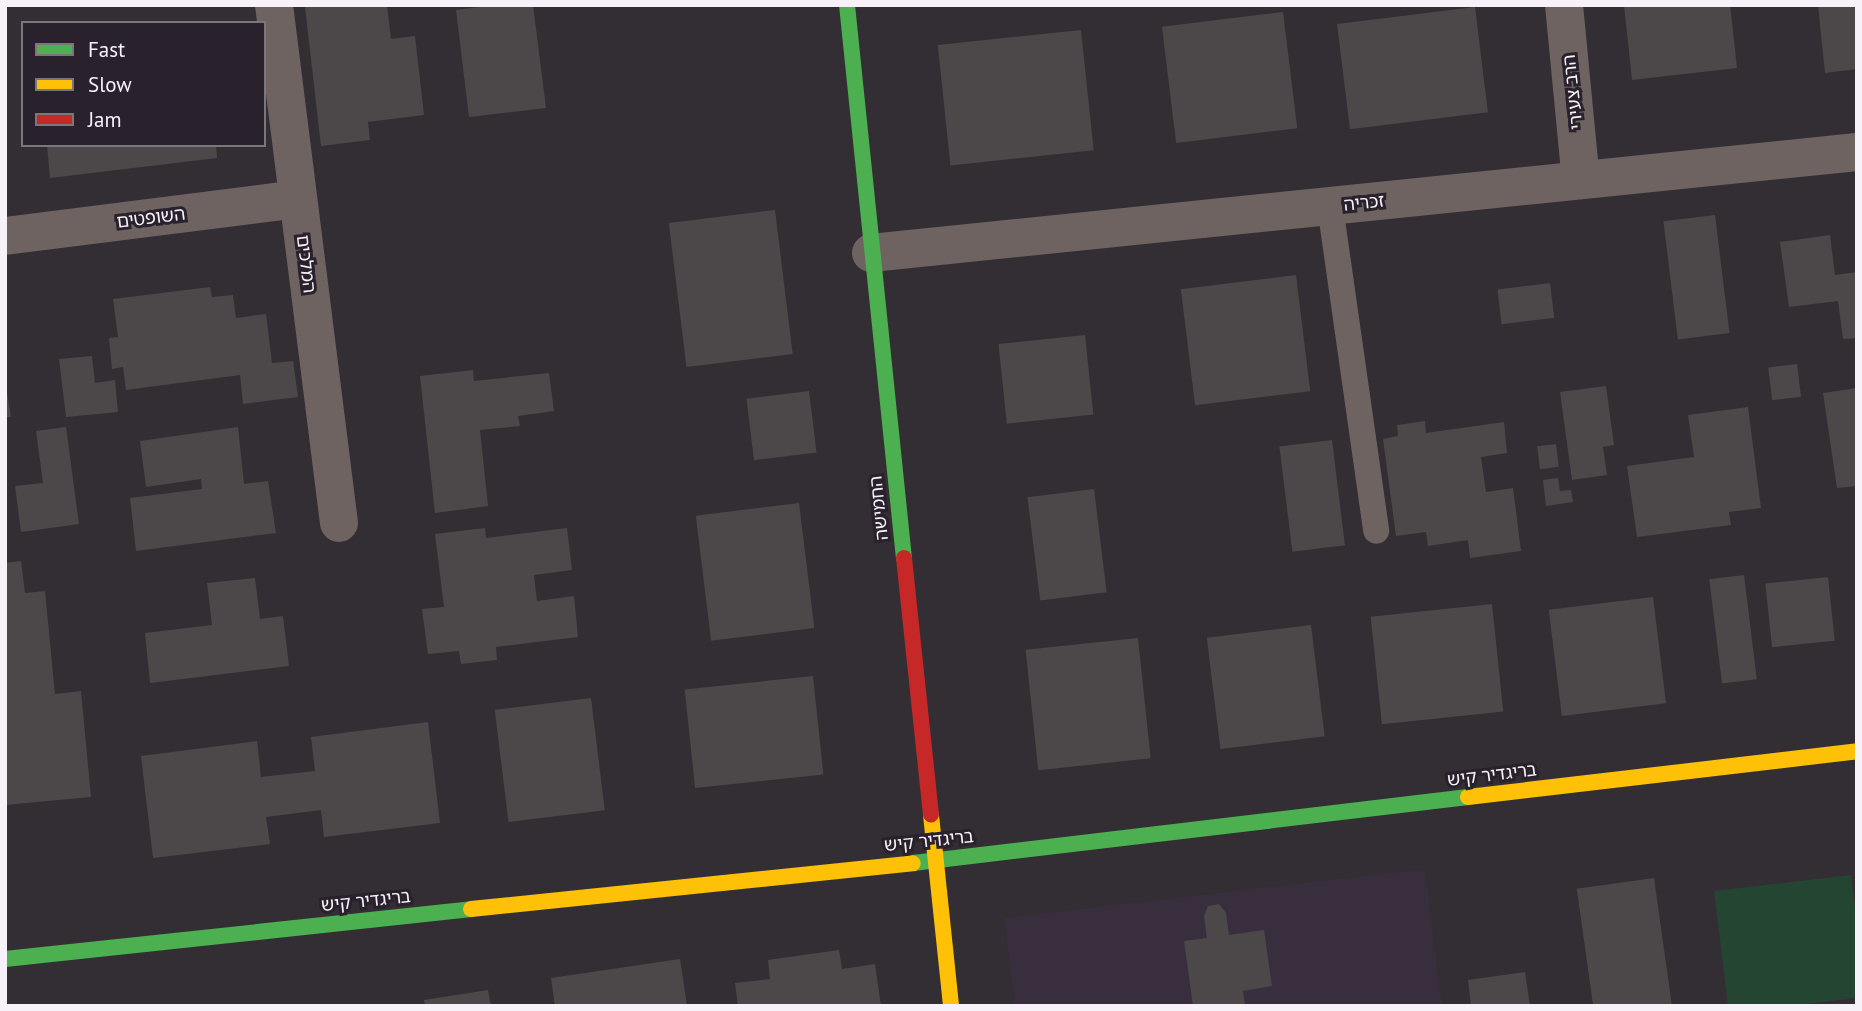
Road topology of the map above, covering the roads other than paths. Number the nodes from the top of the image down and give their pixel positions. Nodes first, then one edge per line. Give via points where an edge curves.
1 (274, 5) edge
2 (847, 5) edge
3 (1564, 5) edge
4 (1857, 152) edge
5 (1581, 180) junction
6 (298, 199) junction
7 (1330, 206) junction
8 (5, 236) edge
9 (871, 253) junction
10 (339, 523) dead end
11 (1376, 531) dead end
12 (1857, 751) edge
13 (937, 860) junction
14 (5, 959) edge
15 (951, 1006) edge

1 - 6 street, המלכים
2 - 9 street, החמישה
3 - 5 street, הרב צעירי
4 - 5 street, זכריה
5 - 7 street, זכריה
6 - 8 street, השופטים
6 - 10 street, המלכים
7 - 9 street, זכריה
7 - 11 lane
9 - 13 street, החמישה
12 - 13 street, בריגדיר קיש
13 - 14 street, בריגדיר קיש
13 - 15 street, החמישה

